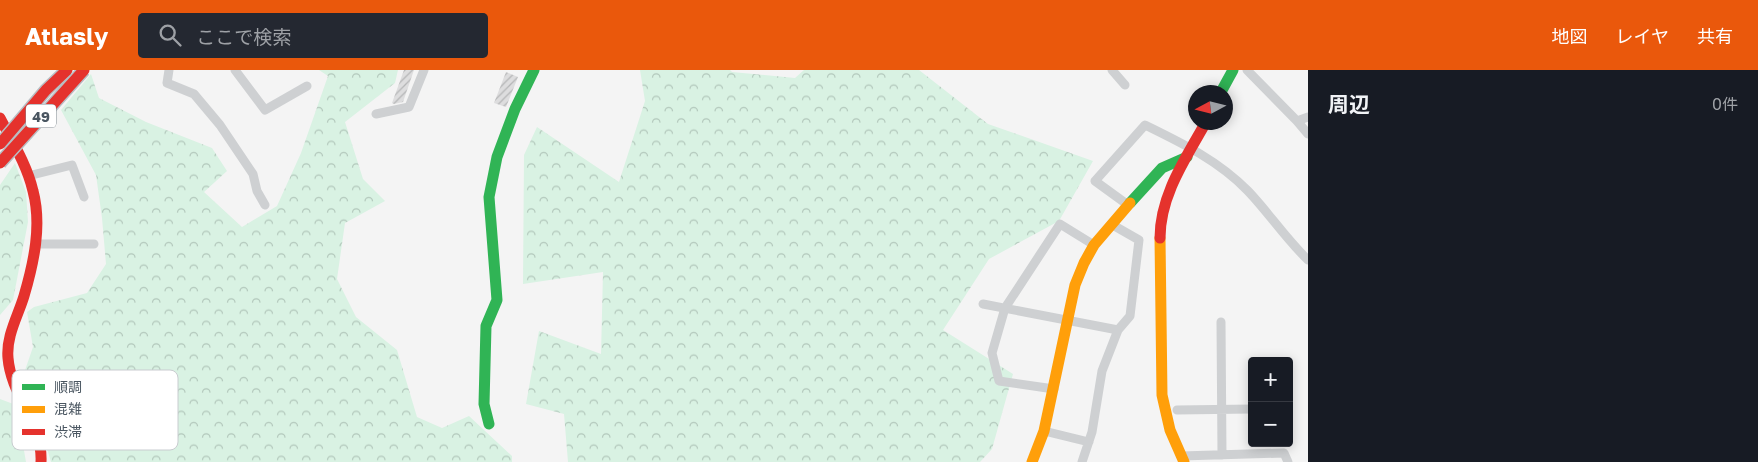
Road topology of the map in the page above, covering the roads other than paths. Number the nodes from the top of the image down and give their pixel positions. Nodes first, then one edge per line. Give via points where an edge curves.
1 (67, 70) edge
2 (84, 70) edge
3 (169, 70) edge
4 (235, 70) edge
5 (424, 70) edge
6 (534, 70) edge
7 (1112, 70) edge
8 (1233, 70) edge
9 (1247, 70) edge
10 (1125, 85) dead end
11 (1225, 85) edge
12 (307, 86) dead end
13 (376, 114) dead end
14 (1308, 117) edge
15 (0, 118) edge
16 (1297, 121) junction
17 (1202, 130) edge
18 (1308, 134) edge
19 (0, 144) edge
20 (1189, 153) junction
21 (0, 164) edge
22 (28, 176) junction
23 (84, 198) dead end
24 (1128, 205) junction
25 (265, 206) dead end
26 (1112, 224) junction
27 (36, 244) junction
28 (94, 244) dead end
29 (1094, 245) junction
30 (1308, 260) edge
31 (984, 304) dead end
32 (1005, 308) junction
33 (1067, 320) junction
34 (1221, 322) dead end
35 (1118, 330) junction
36 (12, 379) edge
37 (1054, 389) junction
38 (1248, 409) edge
39 (1177, 410) dead end
40 (1222, 410) junction
41 (489, 424) dead end
42 (1044, 431) junction
43 (1090, 442) junction
44 (1222, 455) junction
45 (1183, 459) edge
46 (1032, 462) edge
47 (1082, 462) edge
48 (1288, 462) edge

1 - 19 main road, 49, bridge
2 - 21 main road, 49, bridge
3 - 25 street via 167,83 194,94 220,125 253,174
4 - 12 street via 265,110
5 - 13 street via 409,106
6 - 41 main road via 497,157 489,197 497,300 486,326 484,404
7 - 10 street
8 - 11 main road
9 - 16 street
14 - 16 street
15 - 22 main road
16 - 18 street
17 - 20 main road
20 - 24 main road via 1162,168
20 - 24 street via 1145,125 1095,181
20 - 30 street via 1225,171 1247,190
20 - 45 main road via 1175,177 1162,211 1160,232 1162,395 1169,430
22 - 23 street via 72,165
22 - 27 main road via 35,197
24 - 26 main road
26 - 29 main road
26 - 35 street via 1139,240 1130,316
27 - 28 street
27 - 36 main road via 32,269 8,342
29 - 32 street via 1060,224
29 - 33 main road via 1076,285
31 - 32 street
32 - 33 street
32 - 37 street via 992,353 1000,381
33 - 35 street
33 - 37 main road
34 - 40 street
35 - 43 street via 1102,371
37 - 42 main road
38 - 40 street
39 - 40 street
40 - 44 street
42 - 43 street
42 - 46 main road
43 - 47 street
44 - 45 street
44 - 48 street via 1284,453

